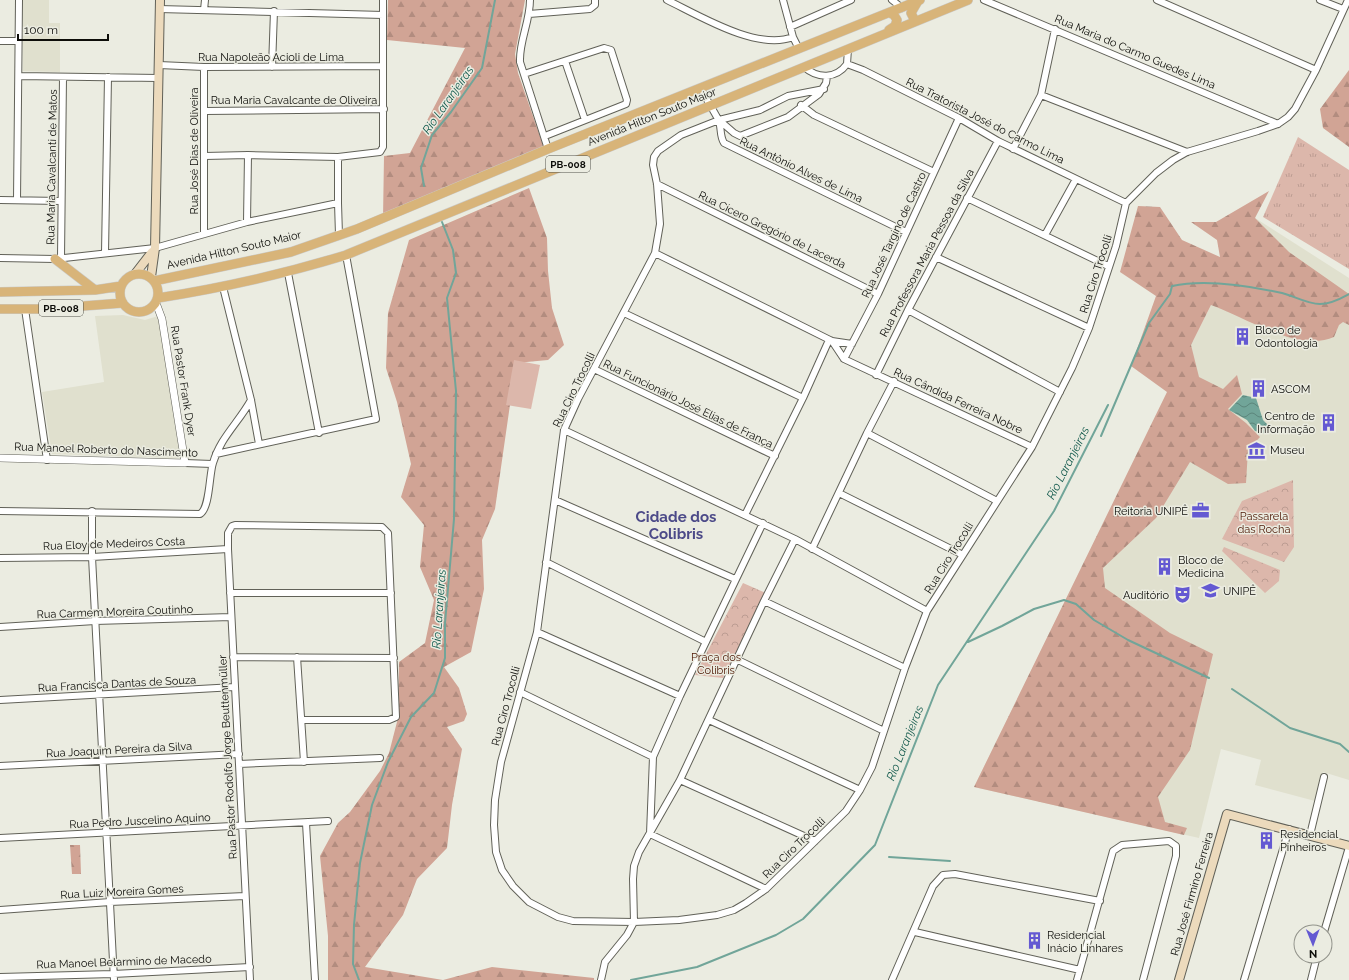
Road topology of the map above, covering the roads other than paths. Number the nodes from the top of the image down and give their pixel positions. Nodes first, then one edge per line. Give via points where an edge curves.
1 (19, 0) edge
2 (160, 0) edge
3 (205, 0) edge
4 (383, 0) edge
5 (530, 0) edge
6 (595, 0) edge
7 (667, 0) edge
8 (783, 0) edge
9 (851, 0) edge
10 (892, 0) edge
11 (968, 0) edge
12 (984, 0) edge
13 (1157, 0) edge
14 (1320, 0) edge
15 (1348, 0) edge
16 (919, 1) edge
17 (994, 1) edge
18 (902, 8) junction
19 (159, 9) junction
20 (1343, 9) junction
21 (204, 10) junction
22 (274, 11) junction
23 (890, 13) junction
24 (529, 14) junction
25 (383, 15) junction
26 (915, 22) junction
27 (790, 27) junction
28 (1055, 29) junction
29 (884, 34) junction
30 (794, 37) junction
31 (0, 41) edge
32 (18, 41) junction
33 (799, 49) junction
34 (848, 49) junction
35 (565, 61) junction
36 (847, 64) junction
37 (159, 65) junction
38 (383, 66) junction
39 (204, 67) junction
40 (272, 67) junction
41 (804, 67) junction
42 (1316, 70) junction
43 (524, 74) junction
44 (19, 76) junction
45 (826, 76) junction
46 (63, 77) junction
47 (108, 77) junction
48 (159, 78) junction
49 (701, 88) junction
50 (824, 89) junction
51 (1041, 95) junction
52 (801, 106) junction
53 (710, 107) junction
54 (384, 109) junction
55 (205, 111) junction
56 (959, 118) junction
57 (585, 120) junction
58 (719, 120) junction
59 (1278, 124) junction
60 (544, 136) junction
61 (998, 141) junction
62 (1013, 149) junction
63 (548, 150) junction
64 (1187, 152) junction
65 (248, 154) junction
66 (205, 156) junction
67 (338, 157) junction
68 (934, 172) junction
69 (1076, 179) junction
70 (657, 184) junction
71 (967, 198) junction
72 (0, 200) edge
73 (17, 200) junction
74 (61, 201) junction
75 (338, 203) junction
76 (1126, 203) junction
77 (247, 222) junction
78 (906, 232) junction
79 (204, 234) junction
80 (340, 235) junction
81 (1046, 235) junction
82 (154, 248) junction
83 (105, 253) junction
84 (655, 253) junction
85 (346, 255) junction
86 (936, 257) junction
87 (0, 258) edge
88 (58, 258) junction
89 (1108, 266) junction
90 (288, 272) junction
91 (135, 274) junction
92 (153, 279) junction
93 (121, 286) junction
94 (223, 288) junction
95 (95, 290) junction
96 (0, 292) edge
97 (878, 294) junction
98 (157, 301) junction
99 (123, 303) junction
100 (0, 309) edge
101 (25, 309) junction
102 (908, 310) junction
103 (624, 313) junction
104 (1089, 328) junction
105 (831, 341) junction
106 (852, 344) junction
107 (844, 359) junction
108 (594, 369) junction
109 (876, 375) junction
110 (894, 381) junction
111 (1060, 392) junction
112 (803, 398) junction
113 (251, 400) junction
114 (564, 430) junction
115 (319, 433) junction
116 (867, 433) junction
117 (259, 444) junction
118 (1032, 447) junction
119 (216, 454) junction
120 (774, 456) junction
121 (0, 458) edge
122 (47, 460) junction
123 (185, 463) junction
124 (212, 464) junction
125 (840, 493) junction
126 (555, 500) junction
127 (997, 501) junction
128 (0, 511) edge
129 (92, 511) junction
130 (745, 515) junction
131 (763, 523) junction
132 (795, 539) junction
133 (228, 550) junction
134 (812, 550) junction
135 (963, 556) junction
136 (92, 557) junction
137 (0, 558) edge
138 (546, 562) junction
139 (735, 579) junction
140 (230, 593) junction
141 (391, 593) junction
142 (764, 601) junction
143 (927, 611) junction
144 (231, 617) junction
145 (95, 621) junction
146 (0, 627) edge
147 (537, 632) junction
148 (706, 642) junction
149 (234, 657) junction
150 (297, 657) junction
151 (394, 658) junction
152 (736, 659) junction
153 (904, 668) junction
154 (235, 687) junction
155 (520, 692) junction
156 (99, 694) junction
157 (680, 696) junction
158 (0, 700) edge
159 (302, 720) junction
160 (709, 720) junction
161 (884, 731) junction
162 (239, 754) junction
163 (652, 757) junction
164 (380, 758) dead end
165 (102, 761) junction
166 (304, 762) junction
167 (239, 764) junction
168 (0, 766) edge
169 (1324, 777) dead end
170 (680, 780) junction
171 (860, 790) junction
172 (328, 821) dead end
173 (306, 823) junction
174 (242, 826) junction
175 (1289, 829) junction
176 (106, 833) junction
177 (650, 834) junction
178 (1310, 835) junction
179 (0, 838) edge
180 (815, 841) junction
181 (1349, 846) edge
182 (109, 872) junction
183 (117, 872) dead end
184 (766, 889) junction
185 (245, 896) junction
186 (1100, 901) junction
187 (110, 902) junction
188 (0, 910) edge
189 (634, 922) junction
190 (1326, 924) edge
191 (915, 932) junction
192 (1315, 964) edge
193 (250, 967) junction
194 (1080, 970) junction
195 (0, 977) edge
196 (113, 977) edge
197 (250, 980) edge
198 (315, 980) edge
199 (601, 980) edge
200 (892, 980) edge
201 (1077, 980) edge
202 (1143, 980) edge
203 (1178, 980) edge
204 (1244, 980) edge
205 (1310, 980) edge

1 - 32 street
2 - 19 main road
3 - 21 street
4 - 25 street
5 - 24 street
6 - 24 street via 590,9
7 - 30 street via 750,36 780,41
8 - 27 street
9 - 27 street
10 - 18 street
11 - 26 main road, Avenida Hilton Souto Maior / PB-008
12 - 17 street, Rua Maria do Carmo Guedes Lima
13 - 42 street
14 - 20 street
15 - 20 street
16 - 18 main road, Avenida Hilton Souto Maior / PB-008
16 - 26 main road via 911,13
17 - 28 street, Rua Maria do Carmo Guedes Lima
18 - 23 main road, Avenida Hilton Souto Maior / PB-008
19 - 21 street
19 - 37 main road
20 - 42 street
21 - 22 street
22 - 25 street
22 - 40 street
23 - 29 main road via 896,17 896,23
23 - 33 main road, Avenida Hilton Souto Maior / PB-008
24 - 43 street via 519,49
25 - 38 street
26 - 29 main road, Avenida Hilton Souto Maior / PB-008
27 - 30 street
28 - 51 street
28 - 59 street, Rua Maria do Carmo Guedes Lima
29 - 34 main road, Avenida Hilton Souto Maior / PB-008
30 - 33 street
31 - 32 street
32 - 44 street
33 - 49 main road, Avenida Hilton Souto Maior / PB-008
34 - 36 street
34 - 41 main road, Avenida Hilton Souto Maior / PB-008
35 - 43 street, Avenida Hilton Souto Maior
35 - 57 street
35 - 57 street, Avenida Hilton Souto Maior via 604,48 611,50 627,102
36 - 45 street via 842,70
36 - 56 street, Rua Tratorista José do Carmo Lima
37 - 39 street, Rua Napoleão Acioli de Lima
37 - 48 main road
38 - 40 street, Rua Napoleão Acioli de Lima
38 - 54 street
39 - 40 street, Rua Napoleão Acioli de Lima
39 - 55 street, Rua José Dias de Oliveira
41 - 45 street via 817,75
41 - 53 main road, Avenida Hilton Souto Maior / PB-008
42 - 59 street via 1295,109
43 - 60 street
44 - 46 street
44 - 73 street
45 - 50 street
46 - 47 street
46 - 74 street, Rua Maria Cavalcanti de Matos
47 - 48 street
47 - 83 street
48 - 82 main road
49 - 53 street, Rua Antônio Alves de Lima
49 - 63 main road, Avenida Hilton Souto Maior / PB-008
50 - 52 street
50 - 58 street, Rua Ciro Trocolli via 788,96 760,110
51 - 62 street
51 - 64 street
52 - 58 street via 783,120 743,135 736,135
52 - 68 street via 814,115
53 - 58 street, Rua Antônio Alves de Lima
53 - 85 main road, Avenida Hilton Souto Maior / PB-008
54 - 55 street, Rua Maria Cavalcante de Oliveira
54 - 67 street via 382,151 378,154
55 - 66 street, Rua José Dias de Oliveira
56 - 61 street, Rua Tratorista José do Carmo Lima
56 - 68 street, Rua José Targino de Castro
57 - 60 street, Avenida Hilton Souto Maior
58 - 70 street, Rua Ciro Trocolli via 681,135 658,151 653,165
58 - 78 street, Rua Antônio Alves de Lima via 720,136 727,145
59 - 64 street
60 - 63 street
61 - 62 street, Rua Tratorista José do Carmo Lima
61 - 71 street, Rua Professora Maria Pessoa da Silva
62 - 69 street, Rua Tratorista José do Carmo Lima
63 - 80 main road, Avenida Hilton Souto Maior / PB-008
64 - 76 street via 1162,169
65 - 66 street
65 - 67 street
65 - 77 street
66 - 79 street, Rua José Dias de Oliveira
67 - 75 street
68 - 78 street, Rua José Targino de Castro
69 - 76 street, Rua Tratorista José do Carmo Lima
69 - 81 street
70 - 84 street, Rua Ciro Trocolli via 660,224
70 - 97 street, Rua Cícero Gregório de Lacerda
71 - 81 street
71 - 86 street, Rua Professora Maria Pessoa da Silva
72 - 73 street
73 - 74 street
74 - 88 street, Rua Maria Cavalcanti de Matos
75 - 77 street
75 - 80 street
76 - 89 street, Rua Ciro Trocolli via 1116,246
77 - 79 street
78 - 97 street, Rua José Targino de Castro
79 - 82 street
80 - 92 main road, Avenida Hilton Souto Maior / PB-008 via 290,252
81 - 89 street
82 - 83 street
82 - 91 main road via 150,257
82 - 92 main road
83 - 88 street
84 - 103 street, Rua Ciro Trocolli
84 - 105 street
85 - 90 main road, Avenida Hilton Souto Maior / PB-008
85 - 115 street via 376,419
86 - 102 street, Rua Professora Maria Pessoa da Silva
86 - 104 street
87 - 88 street
88 - 95 main road
89 - 104 street, Rua Ciro Trocolli
90 - 94 main road, Avenida Hilton Souto Maior / PB-008
90 - 115 street
91 - 92 main road
91 - 93 main road via 126,278
92 - 98 main road via 158,289
93 - 95 main road, PB-008
93 - 99 main road via 120,295
94 - 98 main road, Avenida Hilton Souto Maior / PB-008
94 - 113 street
95 - 96 main road, PB-008
97 - 106 street, Rua José Targino de Castro
98 - 99 main road via 152,308 142,312 131,311
98 - 123 street, Rua Pastor Frank Dyer
99 - 101 main road, PB-008
100 - 101 main road, PB-008
101 - 122 street
102 - 109 street, Rua Professora Maria Pessoa da Silva
102 - 111 street
103 - 108 street, Rua Ciro Trocolli
103 - 112 street
104 - 111 street, Rua Ciro Trocolli
105 - 106 street
105 - 107 street
105 - 112 street
106 - 107 street, Rua José Targino de Castro
107 - 109 street, Rua Cândida Ferreira Nobre
108 - 114 street, Rua Ciro Trocolli
108 - 120 street, Rua Funcionário José Elias de França
109 - 110 street, Rua Cândida Ferreira Nobre
110 - 116 street
110 - 118 street, Rua Cândida Ferreira Nobre
111 - 118 street, Rua Ciro Trocolli
112 - 120 street
113 - 117 street
113 - 119 street
114 - 126 street, Rua Ciro Trocolli
114 - 130 street
115 - 117 street
116 - 125 street
116 - 127 street
117 - 119 street
118 - 127 street, Rua Ciro Trocolli
119 - 124 street
120 - 130 street
121 - 122 street, Rua Manoel Roberto do Nascimento
122 - 123 street, Rua Manoel Roberto do Nascimento
123 - 124 street, Rua Manoel Roberto do Nascimento
124 - 129 street via 205,508 200,514
125 - 134 street
125 - 135 street
126 - 138 street, Rua Ciro Trocolli
126 - 139 street
127 - 135 street, Rua Ciro Trocolli
128 - 129 street
129 - 136 street
130 - 131 street
131 - 132 street
131 - 139 street
132 - 134 street
132 - 142 street
133 - 136 street, Rua Eloy de Medeiros Costa
133 - 140 street, Rua Pastor Rodolfo Jorge Beuttenmüller
133 - 141 street, Rua Pastor Rodolfo Jorge Beuttenmüller via 228,533 235,525 382,526 388,533
134 - 143 street
135 - 143 street, Rua Ciro Trocolli
136 - 137 street, Rua Eloy de Medeiros Costa
136 - 145 street
138 - 147 street, Rua Ciro Trocolli
138 - 148 street
139 - 148 street
140 - 141 street
140 - 144 street, Rua Pastor Rodolfo Jorge Beuttenmüller
141 - 151 street
142 - 152 street
142 - 153 street
143 - 153 street, Rua Ciro Trocolli
144 - 145 street, Rua Carmem Moreira Coutinho
144 - 149 street, Rua Pastor Rodolfo Jorge Beuttenmüller
145 - 146 street, Rua Carmem Moreira Coutinho
145 - 156 street
147 - 155 street, Rua Ciro Trocolli
147 - 157 street
148 - 157 street
149 - 150 street
149 - 154 street, Rua Pastor Rodolfo Jorge Beuttenmüller
150 - 151 street
150 - 159 street
151 - 159 street via 397,714 394,719
152 - 160 street
152 - 161 street
153 - 161 street, Rua Ciro Trocolli
154 - 156 street, Rua Francisca Dantas de Souza
154 - 162 street, Rua Pastor Rodolfo Jorge Beuttenmüller
155 - 163 street
155 - 189 street, Rua Ciro Trocolli via 501,762 495,800 496,852 502,870 529,902 558,917 573,921
156 - 158 street, Rua Francisca Dantas de Souza
156 - 165 street
157 - 163 street
159 - 166 street
160 - 170 street
160 - 171 street
161 - 171 street, Rua Ciro Trocolli via 872,767
162 - 165 street, Rua Joaquim Pereira da Silva
162 - 167 street, Rua Pastor Rodolfo Jorge Beuttenmüller
163 - 177 street
164 - 166 street
165 - 168 street, Rua Joaquim Pereira da Silva
165 - 176 street
166 - 167 street
167 - 174 street, Rua Pastor Rodolfo Jorge Beuttenmüller
169 - 178 street
170 - 177 street
170 - 180 street
171 - 180 street, Rua Ciro Trocolli via 846,811
172 - 173 street, Rua Pedro Juscelino Aquino
173 - 174 street, Rua Pedro Juscelino Aquino
173 - 198 street
174 - 176 street, Rua Pedro Juscelino Aquino
174 - 185 street, Rua Pastor Rodolfo Jorge Beuttenmüller
175 - 178 main road
175 - 203 main road, Rua José Firmino Ferreira via 1227,814
175 - 204 street
176 - 179 street, Rua Pedro Juscelino Aquino
176 - 182 street
177 - 184 street
177 - 189 street via 634,866
178 - 181 main road
180 - 184 street, Rua Ciro Trocolli
181 - 190 street
182 - 183 street
182 - 187 street
184 - 189 street, Rua Ciro Trocolli via 746,903 717,915
185 - 187 street, Rua Luiz Moreira Gomes
185 - 193 street, Rua Pastor Rodolfo Jorge Beuttenmüller
186 - 191 street via 955,874 943,875 934,886
186 - 194 street
186 - 202 street via 1111,854 1122,845 1169,841 1176,846 1176,856
187 - 188 street, Rua Luiz Moreira Gomes
187 - 196 street
189 - 199 street via 631,930 605,962
191 - 194 street
191 - 200 street
192 - 205 street
193 - 196 street, Rua Manoel Belarmino de Macedo
193 - 197 street, Rua Pastor Rodolfo Jorge Beuttenmüller
194 - 201 street
195 - 196 street, Rua Manoel Belarmino de Macedo

